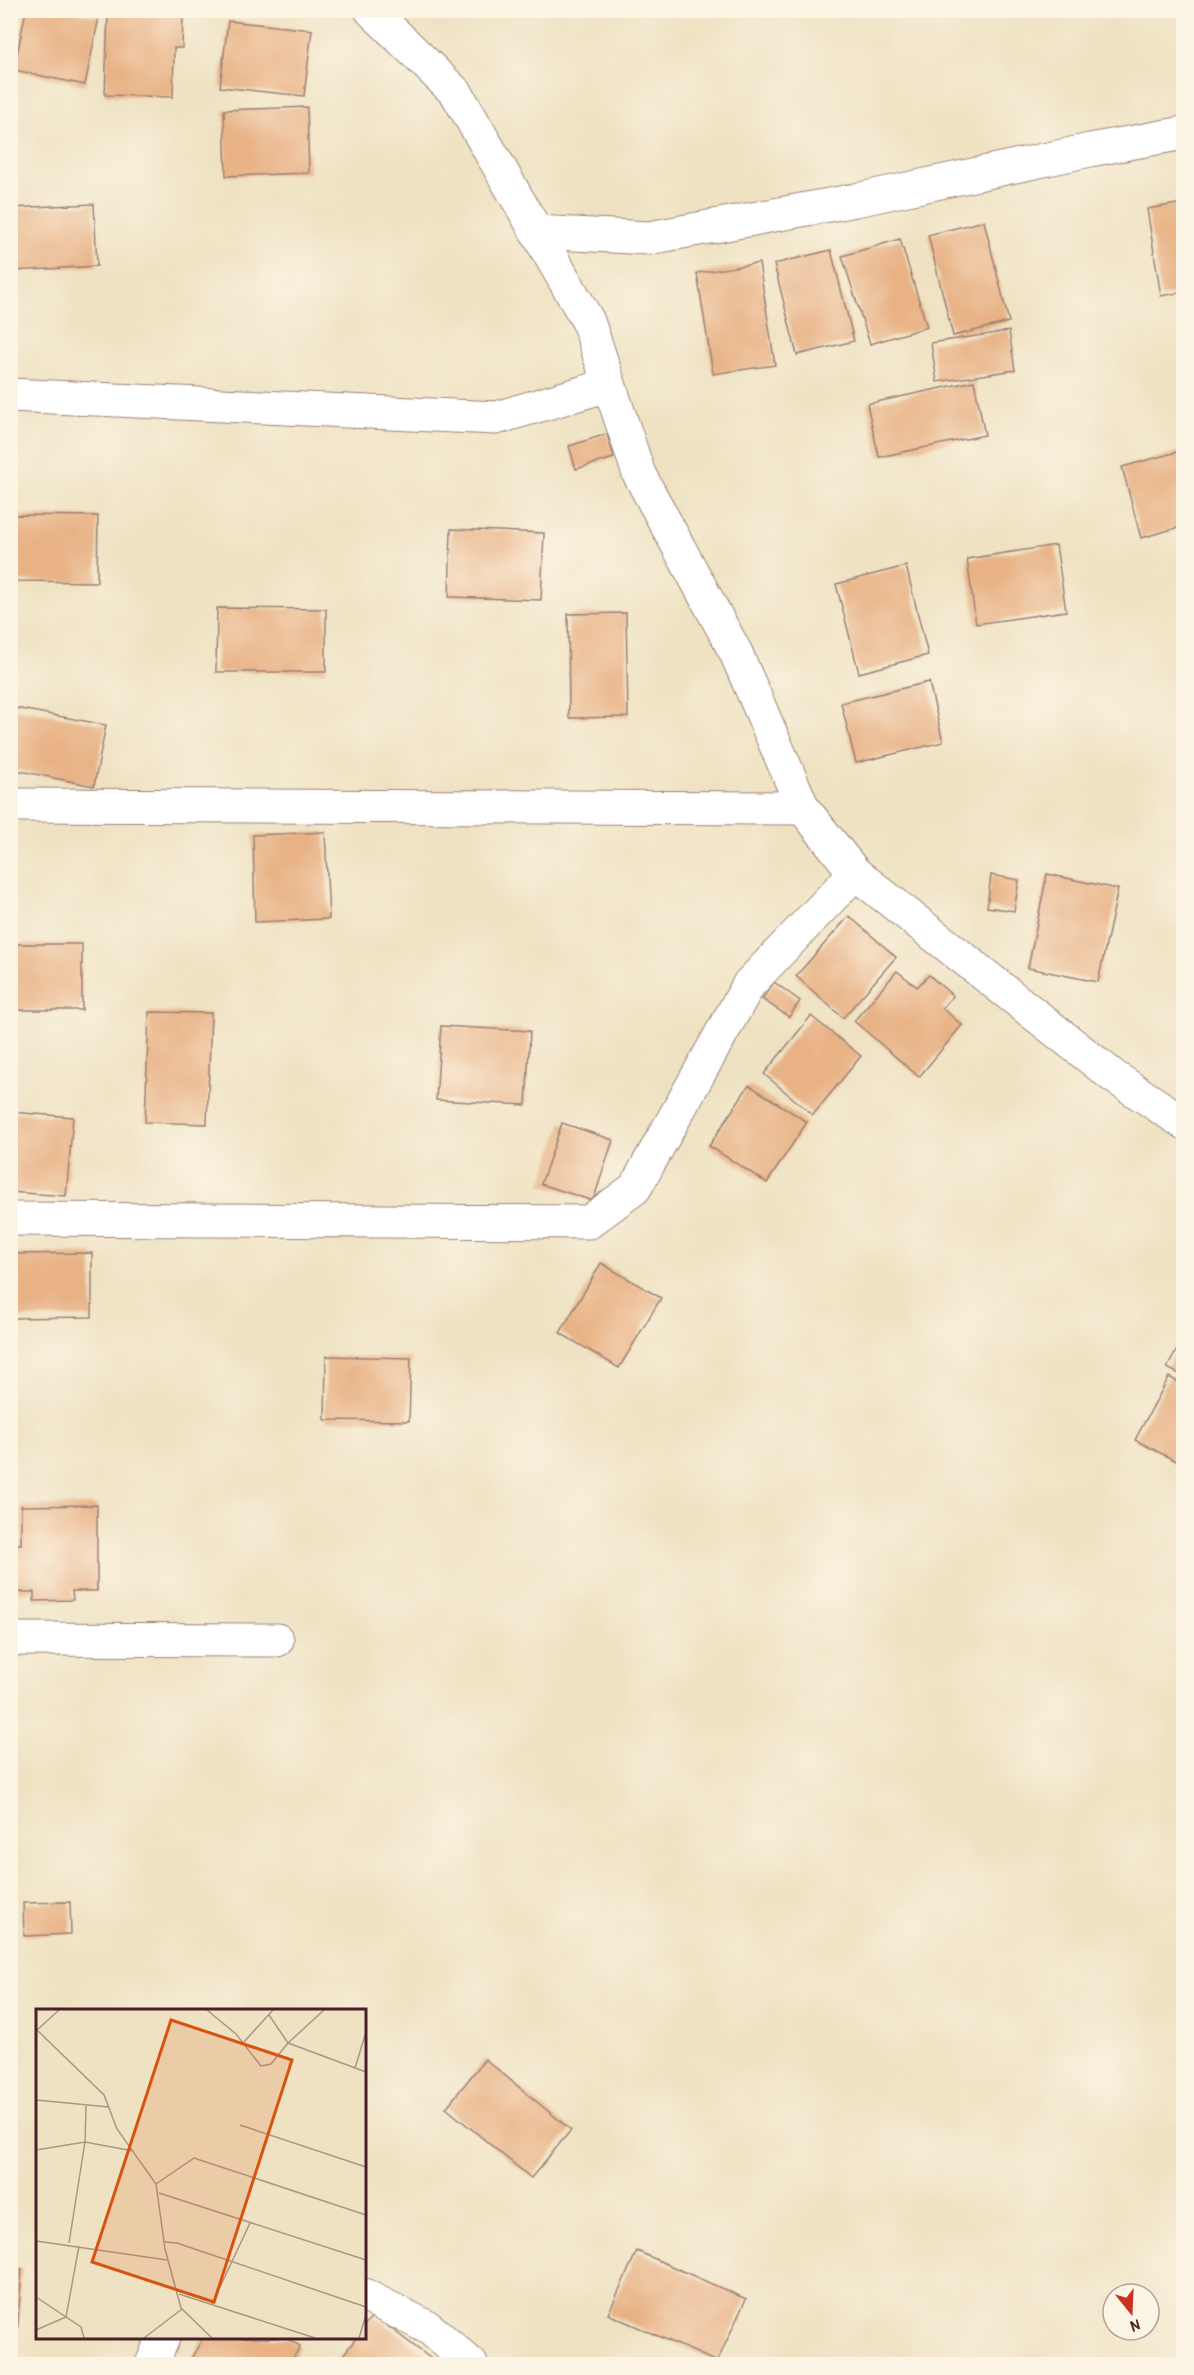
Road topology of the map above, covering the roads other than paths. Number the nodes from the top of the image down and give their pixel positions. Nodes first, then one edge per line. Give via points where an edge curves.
1 (371, 10) edge
2 (1184, 133) edge
3 (536, 232) junction
4 (609, 385) junction
5 (10, 395) edge
6 (10, 805) edge
7 (803, 808) junction
8 (855, 873) junction
9 (1169, 1099) edge
10 (1184, 1123) edge
11 (10, 1218) edge
12 (10, 1640) edge
13 (277, 1640) dead end
14 (366, 2296) edge
15 (162, 2339) edge
16 (152, 2364) edge
17 (471, 2364) edge

1 - 3 street via 457,94
2 - 3 street via 649,238
3 - 4 street via 588,321
4 - 5 street via 496,418
4 - 7 street via 639,474 736,653
6 - 7 street
7 - 8 street
8 - 9 street via 1113,1076
8 - 11 street via 749,984 635,1188 589,1222
9 - 10 street
12 - 13 street
14 - 17 street via 429,2328
15 - 16 street

